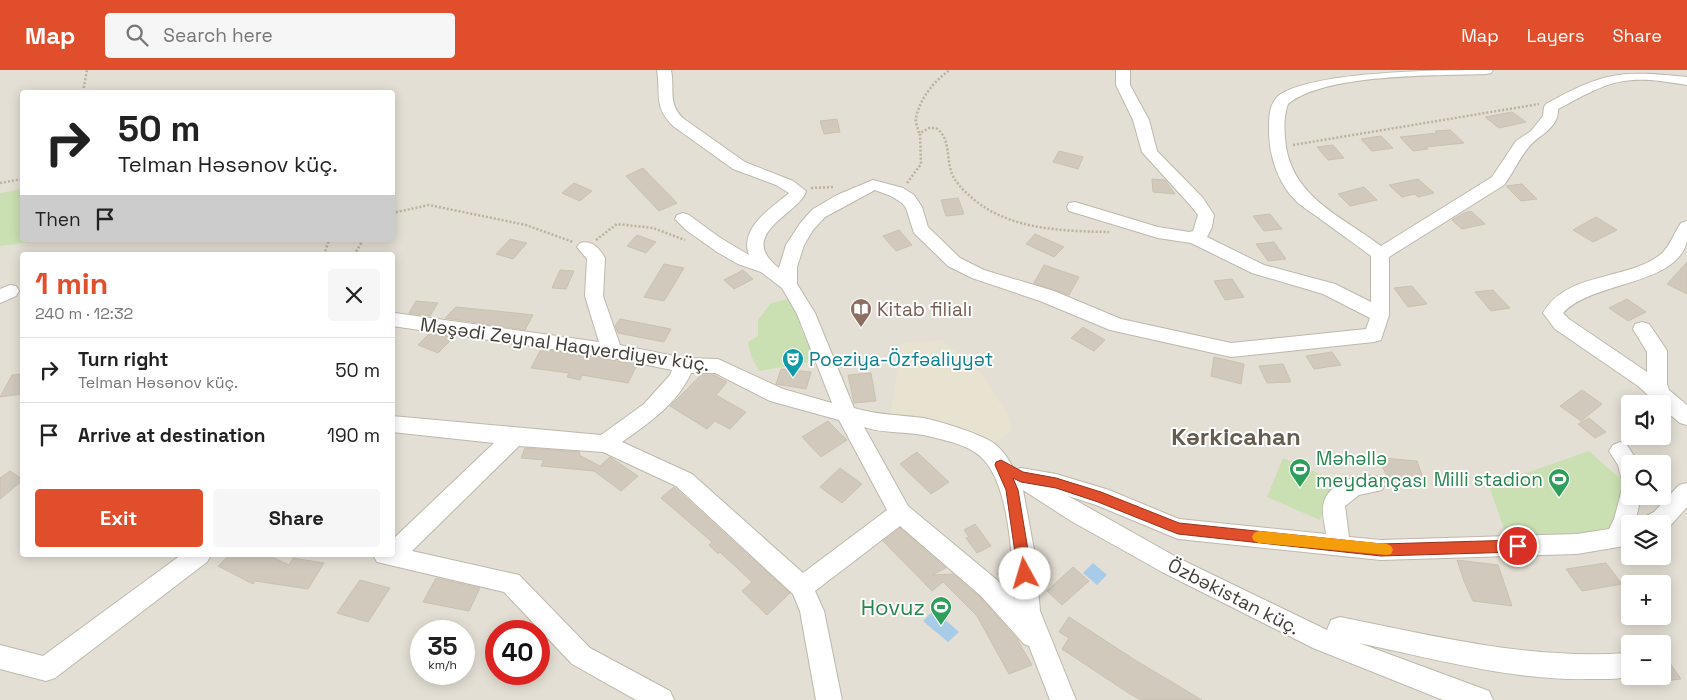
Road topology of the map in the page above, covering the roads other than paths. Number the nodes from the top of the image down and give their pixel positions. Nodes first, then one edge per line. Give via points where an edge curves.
1 (664, 70) edge
2 (1123, 70) edge
3 (1486, 70) edge
4 (1687, 81) edge
5 (1075, 207) dead end
6 (683, 219) dead end
7 (1687, 227) edge
8 (1195, 238) junction
9 (586, 247) road end
10 (1380, 254) junction
11 (767, 268) junction
12 (788, 284) junction
13 (1380, 315) junction
14 (395, 320) dead end
15 (1642, 329) dead end
16 (613, 351) junction
17 (684, 364) junction
18 (1661, 395) joint
19 (1671, 403) edge
20 (846, 413) junction
21 (1687, 417) edge
22 (395, 424) edge
23 (514, 437) junction
24 (606, 444) junction
25 (1620, 451) dead end
26 (1622, 455) edge
27 (1001, 465) junction
28 (1021, 477) junction
29 (1374, 484) dead end
30 (1687, 492) edge
31 (900, 512) junction
32 (1666, 515) edge
33 (1621, 537) edge
34 (1339, 545) junction
35 (395, 549) edge
36 (196, 557) edge
37 (393, 557) edge
38 (802, 588) junction
39 (1043, 647) junction
40 (1342, 648) junction
41 (0, 657) edge
42 (1621, 665) edge
43 (661, 700) edge
44 (829, 700) edge
45 (1063, 700) edge
46 (1480, 700) edge

1 - 11 street via 666,106 687,131 728,160 751,172 791,184 798,190 759,232 756,241 758,253
2 - 8 street via 1123,85 1141,120 1150,152 1206,215 1204,227
3 - 10 street via 1356,78 1294,90 1282,100 1278,112 1278,148 1286,176 1301,196
4 - 10 street via 1634,74 1610,78 1580,90 1551,107 1551,117 1522,144 1498,181
5 - 8 street via 1165,235
6 - 11 street via 752,264
7 - 18 street via 1669,257 1657,266 1578,293 1552,313 1562,324
8 - 13 street via 1258,269 1329,289
9 - 16 street via 596,258 594,296
10 - 13 street
11 - 12 street
12 - 13 street via 788,267 795,245 807,226 819,213 873,185 888,188 908,199 914,206 920,229 954,262 978,274 1047,296 1117,325 1231,350 1374,335
12 - 20 street via 806,313
14 - 16 street, Məşədi Zeynal Haqverdiyev küç.
15 - 18 street via 1657,351 1657,384
16 - 17 street, Məşədi Zeynal Haqverdiyev küç.
17 - 20 street, Məşədi Zeynal Haqverdiyev küç. via 718,366 777,395
17 - 24 street via 680,376 664,397
19 - 21 street
20 - 27 street, Məşədi Zeynal Haqverdiyev küç. via 869,421 926,427 951,434 988,450
20 - 31 street
22 - 23 street
23 - 24 street
23 - 35 street
24 - 38 street via 684,480
25 - 26 street
27 - 28 street, Özbəkistan küç.
27 - 39 street via 1012,490 1024,555 1028,611
28 - 34 street via 1056,483 1101,497 1178,529
28 - 40 street, Özbəkistan küç. via 1096,525 1225,594
29 - 34 street via 1356,485 1341,494 1334,504
30 - 32 street
31 - 38 street
31 - 39 street via 989,588
33 - 34 street via 1577,544 1381,550
36 - 41 street via 46,669
37 - 43 street via 512,583 580,656
38 - 44 street via 812,611
39 - 45 street
40 - 42 street via 1336,636 1340,628 1511,662 1589,667
40 - 46 street, Özbəkistan küç.

